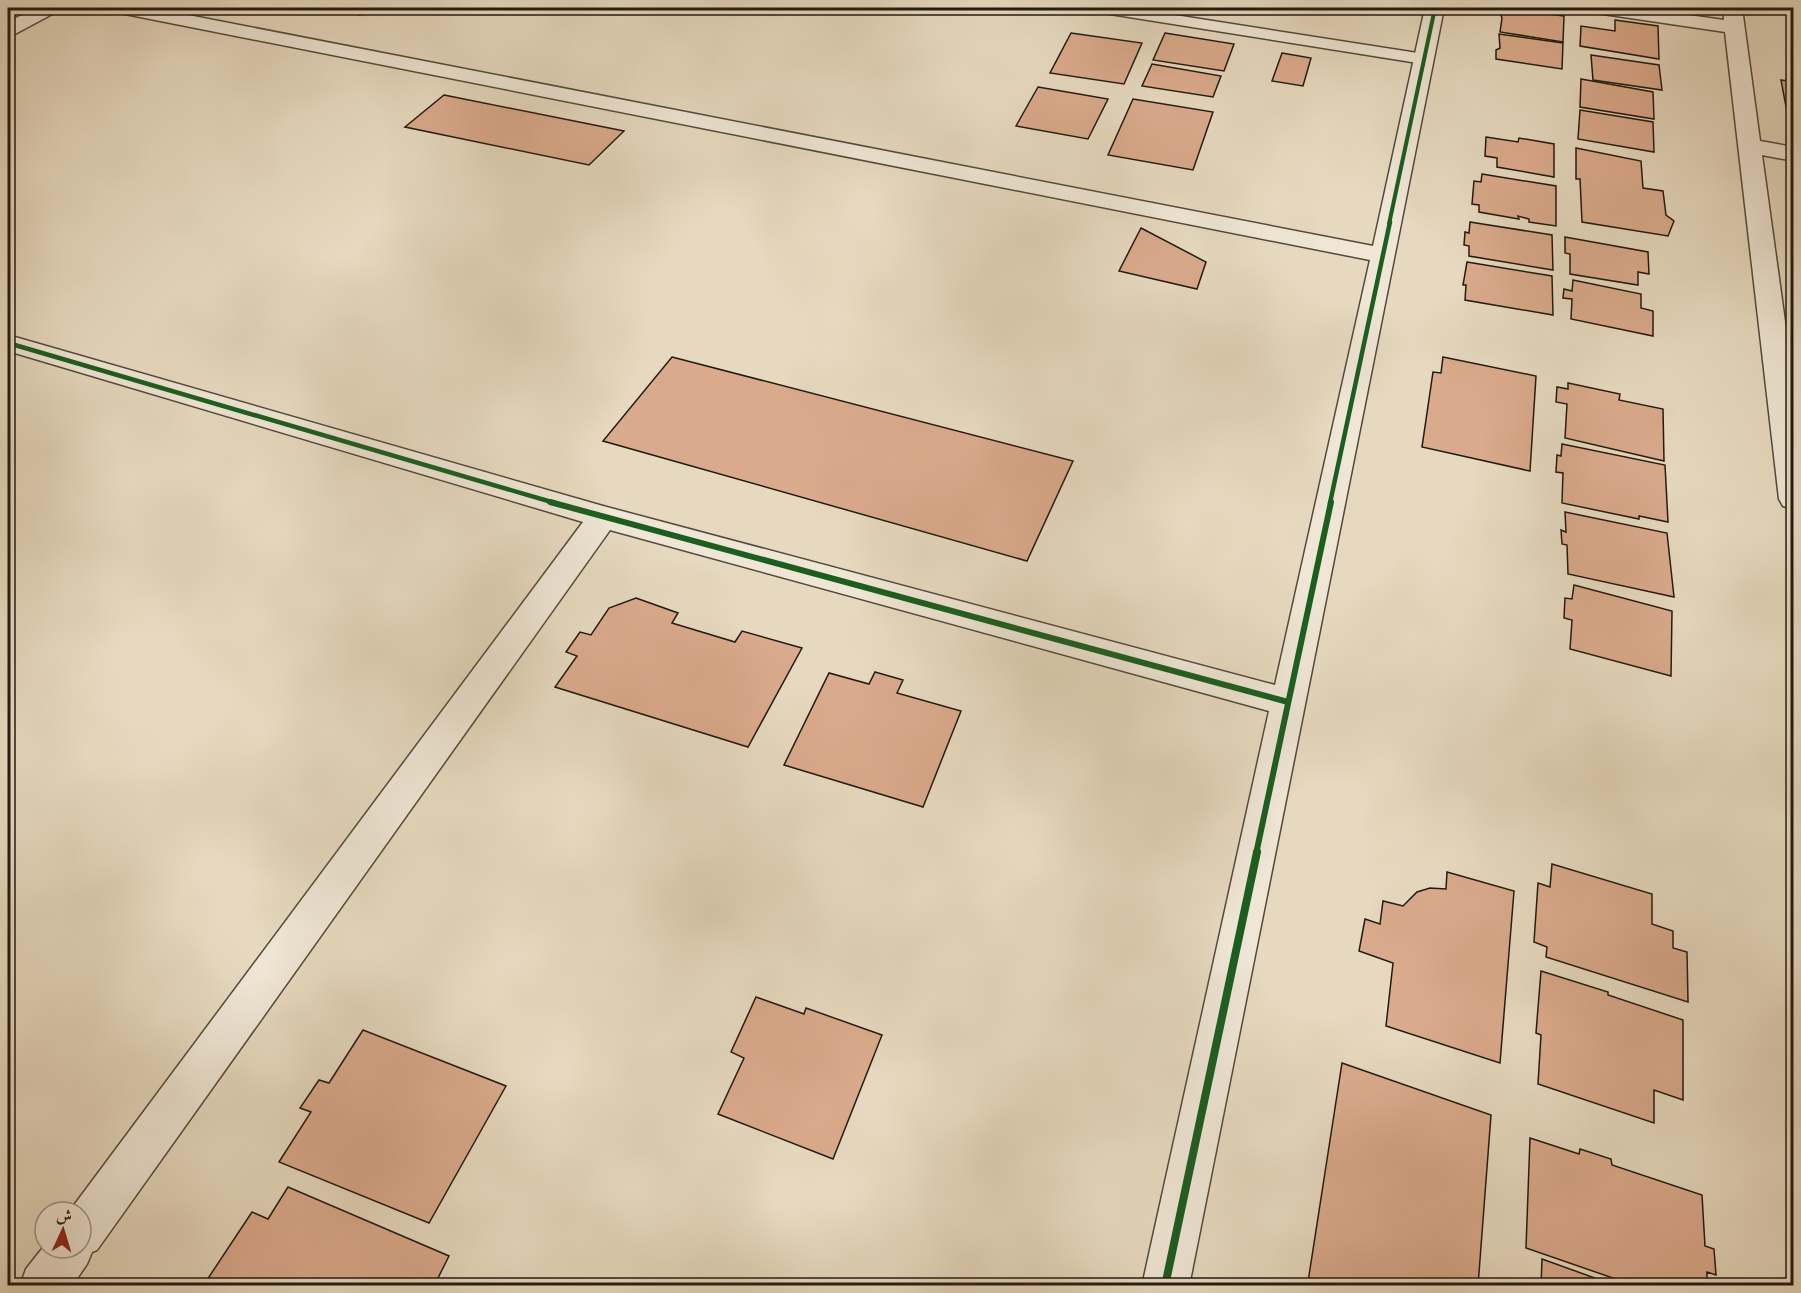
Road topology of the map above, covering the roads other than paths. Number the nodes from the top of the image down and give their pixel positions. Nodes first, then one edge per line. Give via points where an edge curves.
1 (49, 8) edge
2 (125, 8) edge
3 (1435, 8) edge
4 (1603, 8) edge
5 (1110, 9) dead end
6 (1734, 18) edge
7 (8, 30) edge
8 (1424, 59) junction
9 (1750, 146) junction
10 (1794, 154) edge
11 (1383, 255) junction
12 (8, 344) edge
13 (1794, 499) edge
14 (603, 516) junction
15 (1288, 702) junction
16 (93, 1217) edge
17 (62, 1260) edge
18 (43, 1286) edge
19 (1165, 1286) edge

1 - 7 street
2 - 11 street
3 - 8 street
4 - 6 street
5 - 8 lane
6 - 9 street
8 - 11 street
9 - 10 street
9 - 13 street
11 - 15 street
12 - 14 street
14 - 15 street
14 - 16 street
15 - 19 street
17 - 18 street

